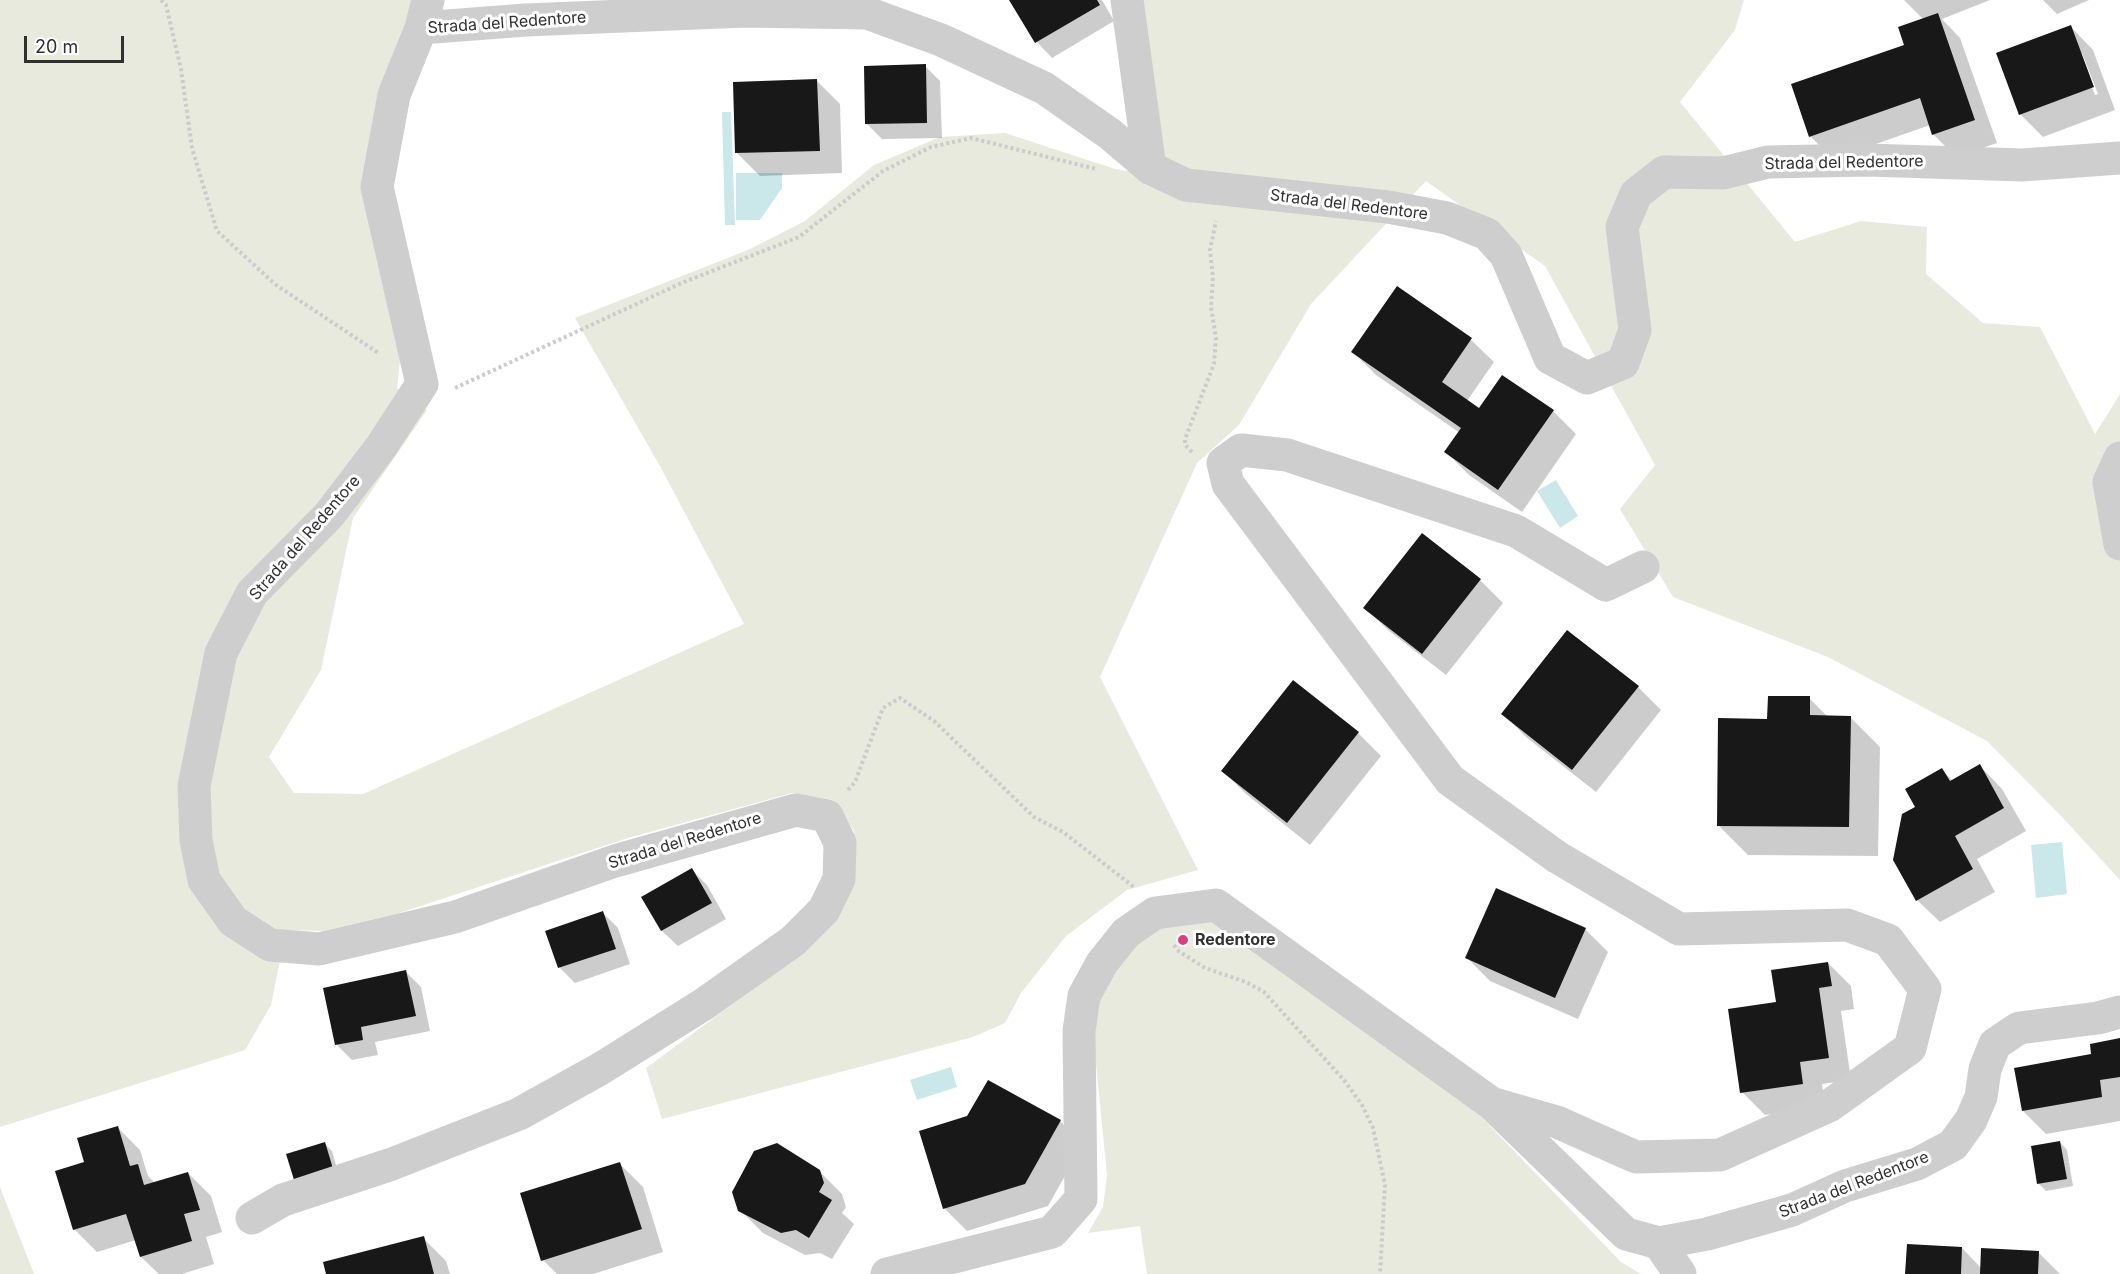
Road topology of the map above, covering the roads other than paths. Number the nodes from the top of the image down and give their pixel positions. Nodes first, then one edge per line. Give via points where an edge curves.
1 (1127, 0) edge
2 (425, 14) edge
3 (2120, 158) edge
4 (1150, 168) junction
5 (2120, 458) edge
6 (2120, 544) edge
7 (1643, 567) dead end
8 (2120, 1012) edge
9 (1491, 1102) junction
10 (252, 1218) dead end
11 (1659, 1243) junction
12 (887, 1274) edge
13 (1680, 1274) edge

1 - 4 street
2 - 4 street, Strada del Redentore via 526,20 745,11 867,13 941,39 1044,88 1110,134
2 - 10 street, Strada del Redentore via 394,95 377,187 422,384 381,447 329,515 252,593 221,653 194,786 196,840 204,880 233,921 270,945 319,949 455,917 615,861 795,810 827,816 840,843 839,879 824,910 793,941 704,1004 600,1069 519,1114 392,1164 283,1200
3 - 4 street, Strada del Redentore via 2022,165 1868,160 1768,162 1723,173 1664,172 1636,194 1622,227 1635,330 1623,363 1587,378 1550,358 1506,255 1487,234 1447,218 1398,209 1186,185
5 - 6 street via 2109,482
7 - 9 street via 1606,585 1516,531 1287,455 1241,450 1223,463 1228,484 1450,780 1557,857 1679,929 1847,925 1888,940 1924,989 1910,1048 1829,1106 1720,1155 1636,1157 1557,1122
8 - 11 street, Strada del Redentore via 2019,1028 1995,1044 1971,1120 1953,1145 1917,1164 1845,1186 1792,1210
9 - 11 street, Strada del Redentore via 1626,1234
9 - 12 street via 1216,904 1155,914 1126,933 1102,963 1084,996 1079,1031 1081,1199 1053,1232
11 - 13 street

